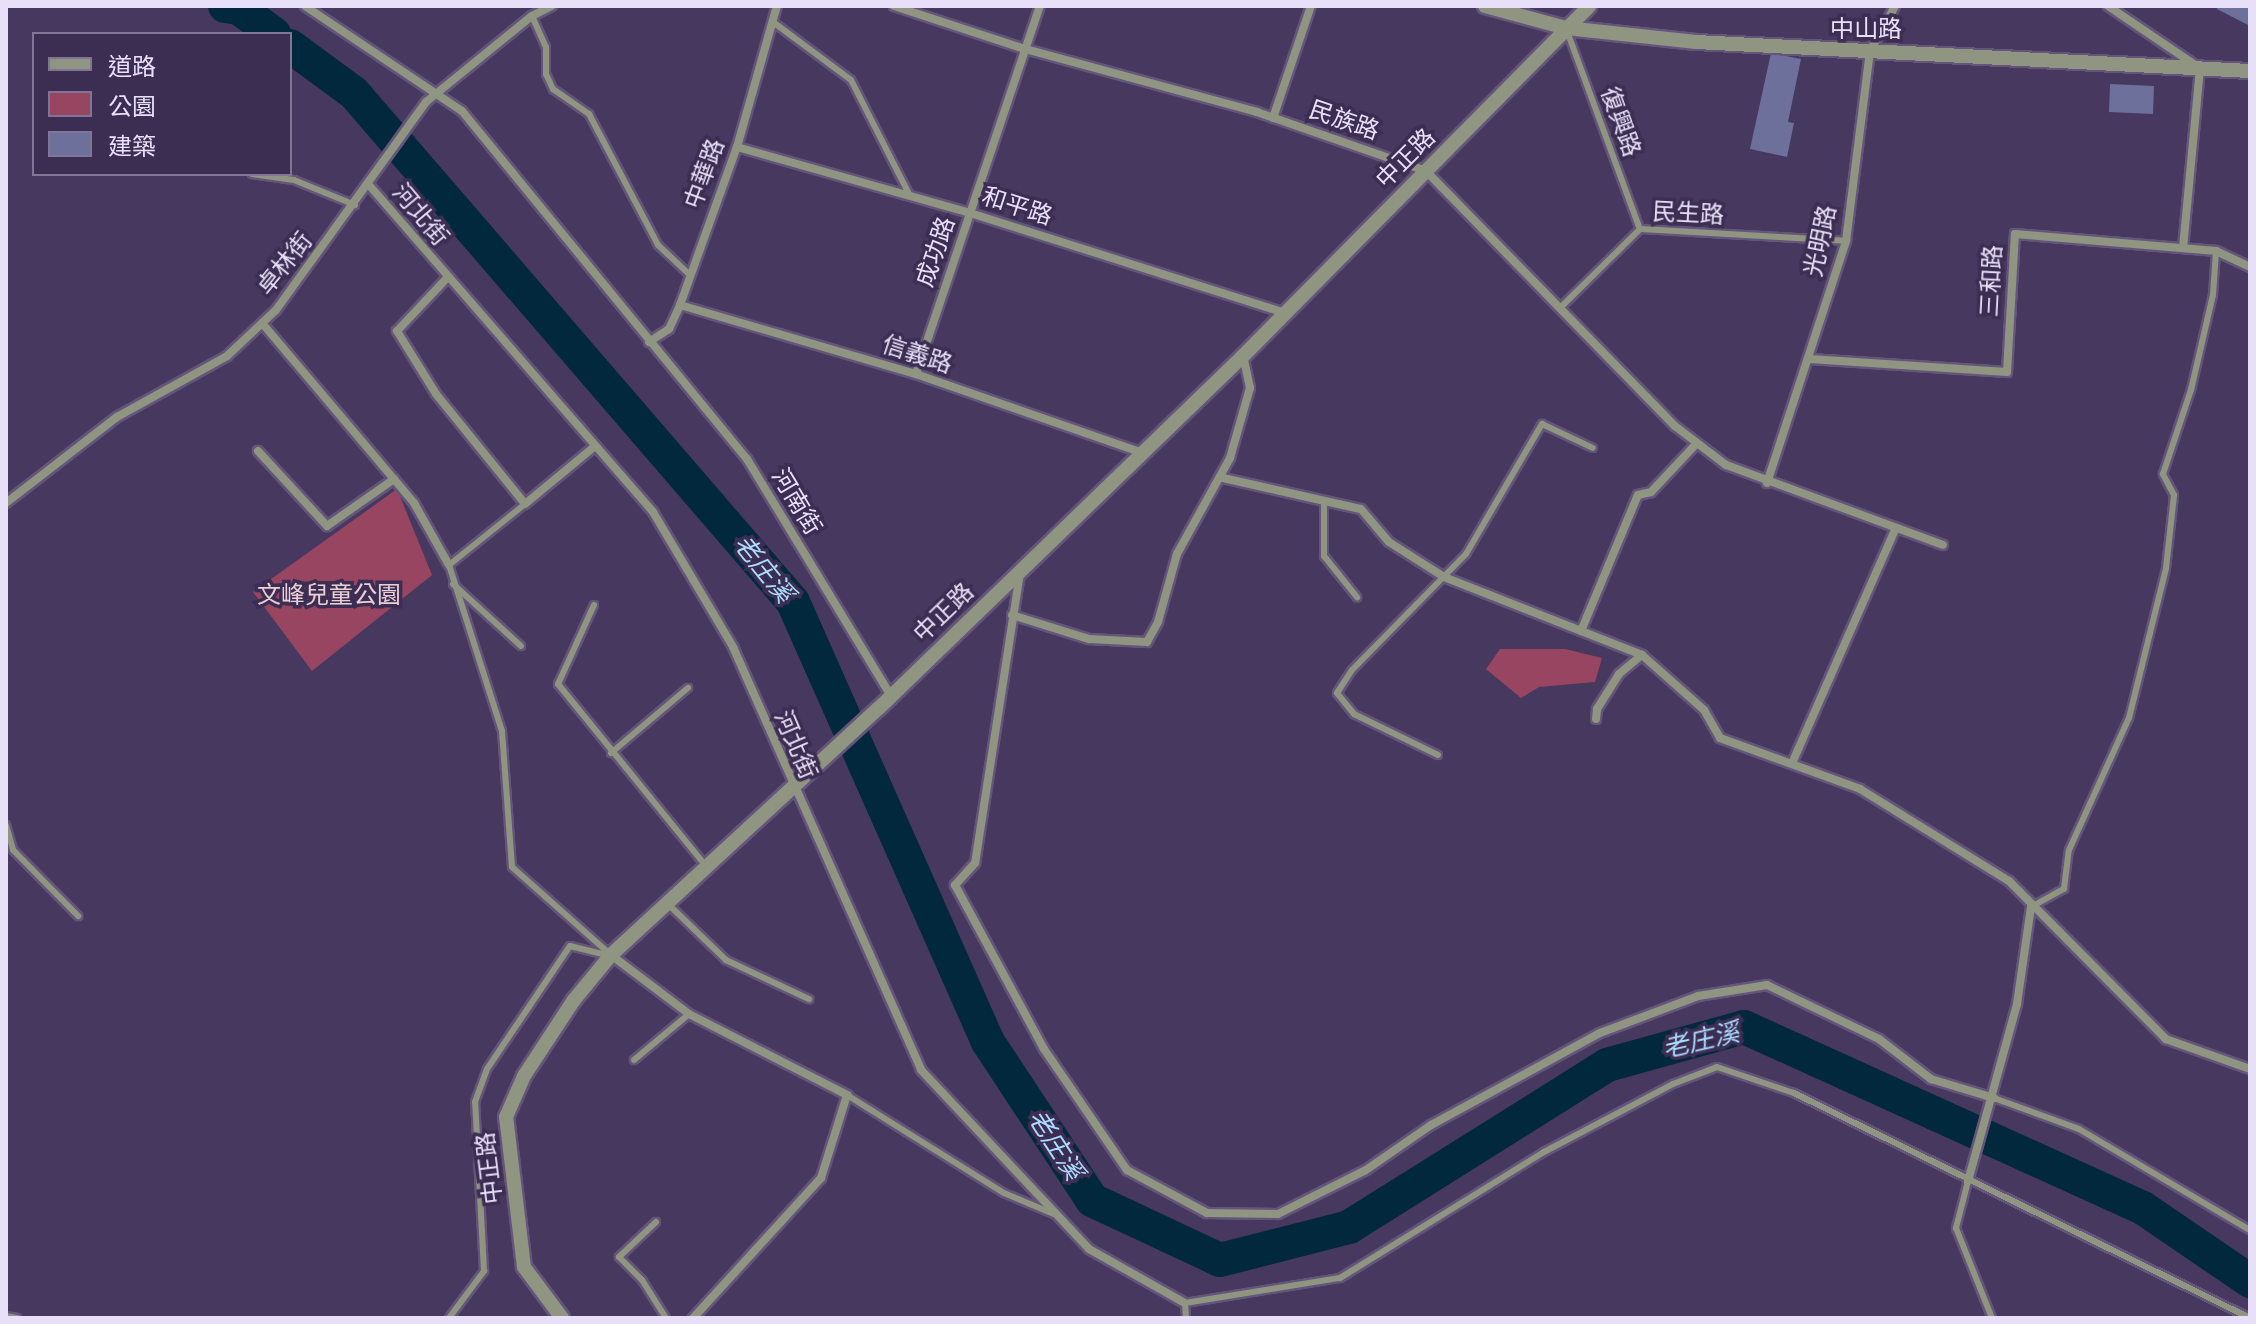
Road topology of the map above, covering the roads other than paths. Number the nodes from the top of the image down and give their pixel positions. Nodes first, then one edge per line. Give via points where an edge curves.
1 (305, 6) edge
2 (552, 6) edge
3 (777, 6) edge
4 (894, 6) edge
5 (1040, 6) edge
6 (1311, 6) edge
7 (1485, 6) edge
8 (1589, 6) edge
9 (1895, 6) edge
10 (2108, 6) edge
11 (532, 16) junction
12 (773, 22) junction
13 (1566, 28) junction
14 (1025, 49) junction
15 (1870, 51) junction
16 (2198, 66) junction
17 (2250, 71) edge
18 (436, 93) junction
19 (1273, 118) junction
20 (737, 147) junction
21 (1426, 171) junction
22 (266, 176) edge
23 (369, 185) junction
24 (910, 196) junction
25 (355, 205) junction
26 (970, 213) junction
27 (1640, 229) junction
28 (1846, 241) junction
29 (2183, 248) junction
30 (2216, 251) junction
31 (2250, 267) edge
32 (690, 275) junction
33 (447, 278) junction
34 (680, 305) junction
35 (1560, 308) junction
36 (1282, 312) junction
37 (262, 323) junction
38 (649, 342) junction
39 (1243, 356) junction
40 (1810, 359) junction
41 (916, 374) junction
42 (1697, 443) junction
43 (595, 446) junction
44 (1593, 448) dead end
45 (258, 451) dead end
46 (1140, 452) junction
47 (1223, 478) junction
48 (394, 479) junction
49 (1767, 483) junction
50 (1324, 500) junction
51 (6, 503) edge
52 (525, 504) junction
53 (1896, 528) junction
54 (1943, 545) dead end
55 (449, 565) junction
56 (1020, 570) junction
57 (1444, 577) junction
58 (453, 584) junction
59 (1357, 597) dead end
60 (594, 605) dead end
61 (1012, 615) junction
62 (1581, 631) junction
63 (521, 646) dead end
64 (1642, 655) junction
65 (688, 688) dead end
66 (891, 696) junction
67 (1596, 719) dead end
68 (611, 753) junction
69 (1438, 755) dead end
70 (1793, 761) junction
71 (791, 788) junction
72 (6, 825) edge
73 (707, 866) junction
74 (667, 903) junction
75 (2031, 907) junction
76 (78, 916) dead end
77 (611, 955) junction
78 (809, 999) dead end
79 (689, 1014) junction
80 (634, 1060) dead end
81 (2250, 1069) edge
82 (847, 1095) junction
83 (1994, 1098) junction
84 (1968, 1181) junction
85 (1054, 1214) junction
86 (656, 1222) dead end
87 (2250, 1230) edge
88 (1185, 1303) junction
89 (6, 1316) edge
90 (17, 1318) edge
91 (449, 1318) edge
92 (562, 1318) edge
93 (666, 1318) edge
94 (693, 1318) edge
95 (1186, 1318) edge
96 (1992, 1318) edge
97 (2250, 1318) edge

1 - 18 street, 河南街
2 - 11 street, 卓林街
3 - 12 street, 中華路
4 - 14 street, 民族路
5 - 14 street, 成功路
6 - 19 street
7 - 13 street, 中山路
8 - 13 street, 中正路
9 - 15 street, 光明路
10 - 16 street
11 - 18 street, 卓林街
11 - 32 lane via 546,47 546,74 553,89 589,114 658,245
12 - 20 street, 中華路
12 - 24 lane via 851,80
13 - 15 street, 中山路 via 1831,53
13 - 21 street, 中正路
13 - 27 lane, 復興路
14 - 19 street, 民族路
14 - 26 street, 成功路
15 - 16 street, 中山路
15 - 28 street, 光明路
16 - 17 street, 中山路
16 - 29 street
18 - 23 street, 卓林街
18 - 38 street, 河南街 via 462,111
19 - 21 street, 民族路
20 - 24 street, 和平路
20 - 32 street, 中華路
21 - 35 street, 民族路
21 - 36 street, 中正路
22 - 25 lane via 294,180
23 - 25 street, 卓林街
23 - 33 street, 河北街
24 - 26 street, 和平路
25 - 37 street, 卓林街
26 - 36 street, 和平路
26 - 41 street, 成功路
27 - 28 lane, 民生路
27 - 35 lane, 民生路
28 - 40 street, 光明路
29 - 30 street, 三和路
29 - 40 street, 三和路 via 2015,234 2007,372
30 - 31 street, 三和路
30 - 75 lane via 2213,295 2191,390 2163,474 2174,495 2166,568 2129,718 2069,850 2064,889
32 - 34 street, 中華路
33 - 43 street, 河北街
33 - 52 street via 397,331 436,394
34 - 38 street, 中華路 via 669,329
34 - 41 street, 信義路
35 - 42 street, 民族路
36 - 39 street, 中正路
37 - 48 street
37 - 51 street, 卓林街 via 227,356 117,417
38 - 66 street, 河南街 via 747,459
39 - 46 street, 中正路
39 - 47 street via 1250,388
40 - 49 street, 光明路
41 - 46 street, 信義路
42 - 49 street, 民族路 via 1726,465
42 - 62 street via 1651,492 1638,495
43 - 52 street
43 - 71 street, 河北街 via 653,512 733,647
44 - 57 lane via 1542,424 1466,554
45 - 48 street via 327,526
46 - 56 street, 中正路
47 - 50 street
47 - 61 street via 1177,554 1147,642 1089,639
48 - 55 street
49 - 53 street, 民族路
50 - 57 street via 1361,509 1389,542
50 - 59 lane via 1324,556
52 - 55 lane
53 - 54 street, 民族路
53 - 70 street
55 - 58 lane
56 - 61 street
56 - 66 street, 中正路
57 - 62 street
57 - 69 lane via 1352,670 1337,693 1354,714
58 - 63 lane
58 - 77 lane via 502,731 512,867
60 - 68 lane via 558,684
61 - 83 street via 975,863 955,885 1044,1049 1127,1170 1207,1213 1278,1214 1366,1170 1431,1125 1600,1033 1698,996 1767,985 1879,1039 1931,1079
62 - 64 street
64 - 67 street via 1619,674
64 - 70 street via 1704,710 1720,738
65 - 68 lane
66 - 71 street, 中正路
68 - 73 lane
70 - 75 street via 1860,789 2009,881
71 - 73 street, 中正路
71 - 85 street, 河北街 via 921,1070
72 - 76 lane via 13,850
73 - 74 street, 中正路
74 - 77 street, 中正路
74 - 78 lane via 726,960
75 - 81 street via 2166,1039
75 - 83 street via 2017,1004
77 - 79 street
77 - 91 lane via 570,946 487,1069 475,1102 484,1271
77 - 92 street, 中正路 via 524,1076 506,1117 524,1267
79 - 80 lane
79 - 82 street
82 - 85 lane via 1004,1193
82 - 94 street via 821,1178
83 - 84 street
83 - 87 lane via 2079,1129
84 - 88 lane via 1794,1093 1717,1067 1544,1152 1340,1278
84 - 96 lane via 1956,1228
84 - 97 lane via 2104,1242
85 - 88 street, 河北街 via 1089,1249
86 - 93 lane via 619,1257 642,1280
88 - 95 lane
89 - 90 lane

